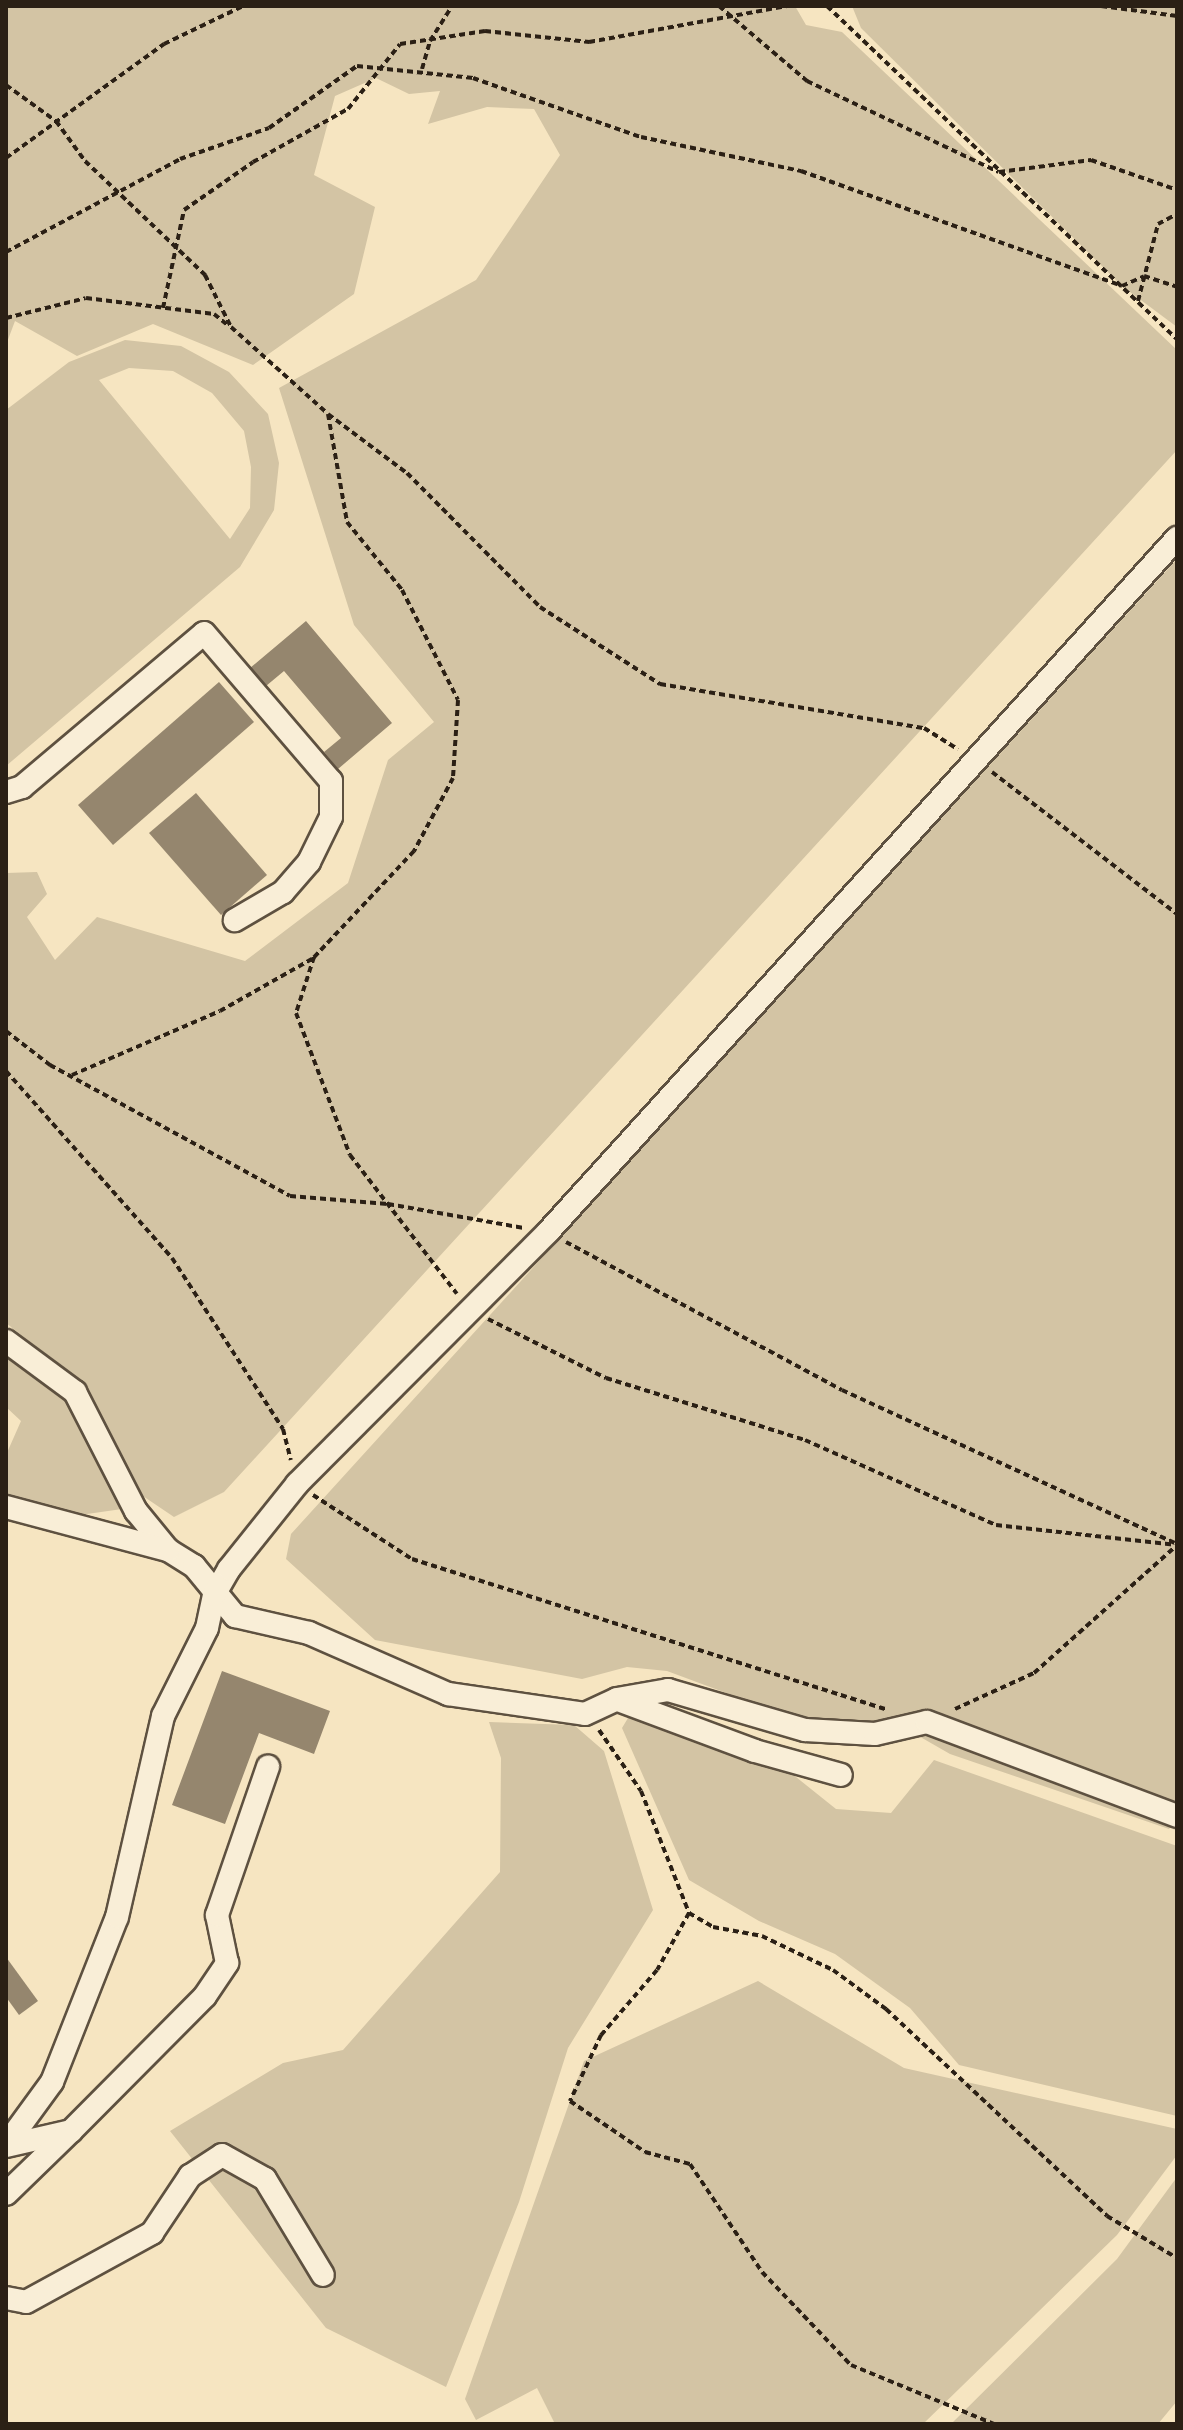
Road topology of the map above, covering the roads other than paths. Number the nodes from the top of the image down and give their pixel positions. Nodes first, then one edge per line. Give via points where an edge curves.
1 (1177, 538) edge
2 (6, 792) edge
3 (235, 920) dead end
4 (6, 1341) edge
5 (6, 1507) edge
6 (168, 1550) junction
7 (214, 1595) junction
8 (617, 1699) junction
9 (268, 1767) dead end
10 (841, 1775) dead end
11 (1177, 1816) edge
12 (71, 2131) junction
13 (6, 2146) edge
14 (6, 2194) edge
15 (323, 2275) dead end
16 (6, 2298) edge

1 - 7 street via 548,1232 297,1484
2 - 3 street via 22,787 204,633 331,781 331,817 309,862 283,892
4 - 6 street via 75,1392 136,1511
5 - 6 street
6 - 7 street via 194,1566
7 - 8 street via 235,1616 309,1633 448,1694 585,1714
7 - 13 street via 207,1628 163,1716 117,1917 52,2082
8 - 10 street via 755,1751
8 - 11 street via 668,1690 805,1730 875,1734 927,1722
9 - 12 street via 217,1915 227,1963 205,1996 131,2077
12 - 13 street
12 - 14 street
15 - 16 street via 265,2179 222,2155 190,2176 152,2233 26,2302

